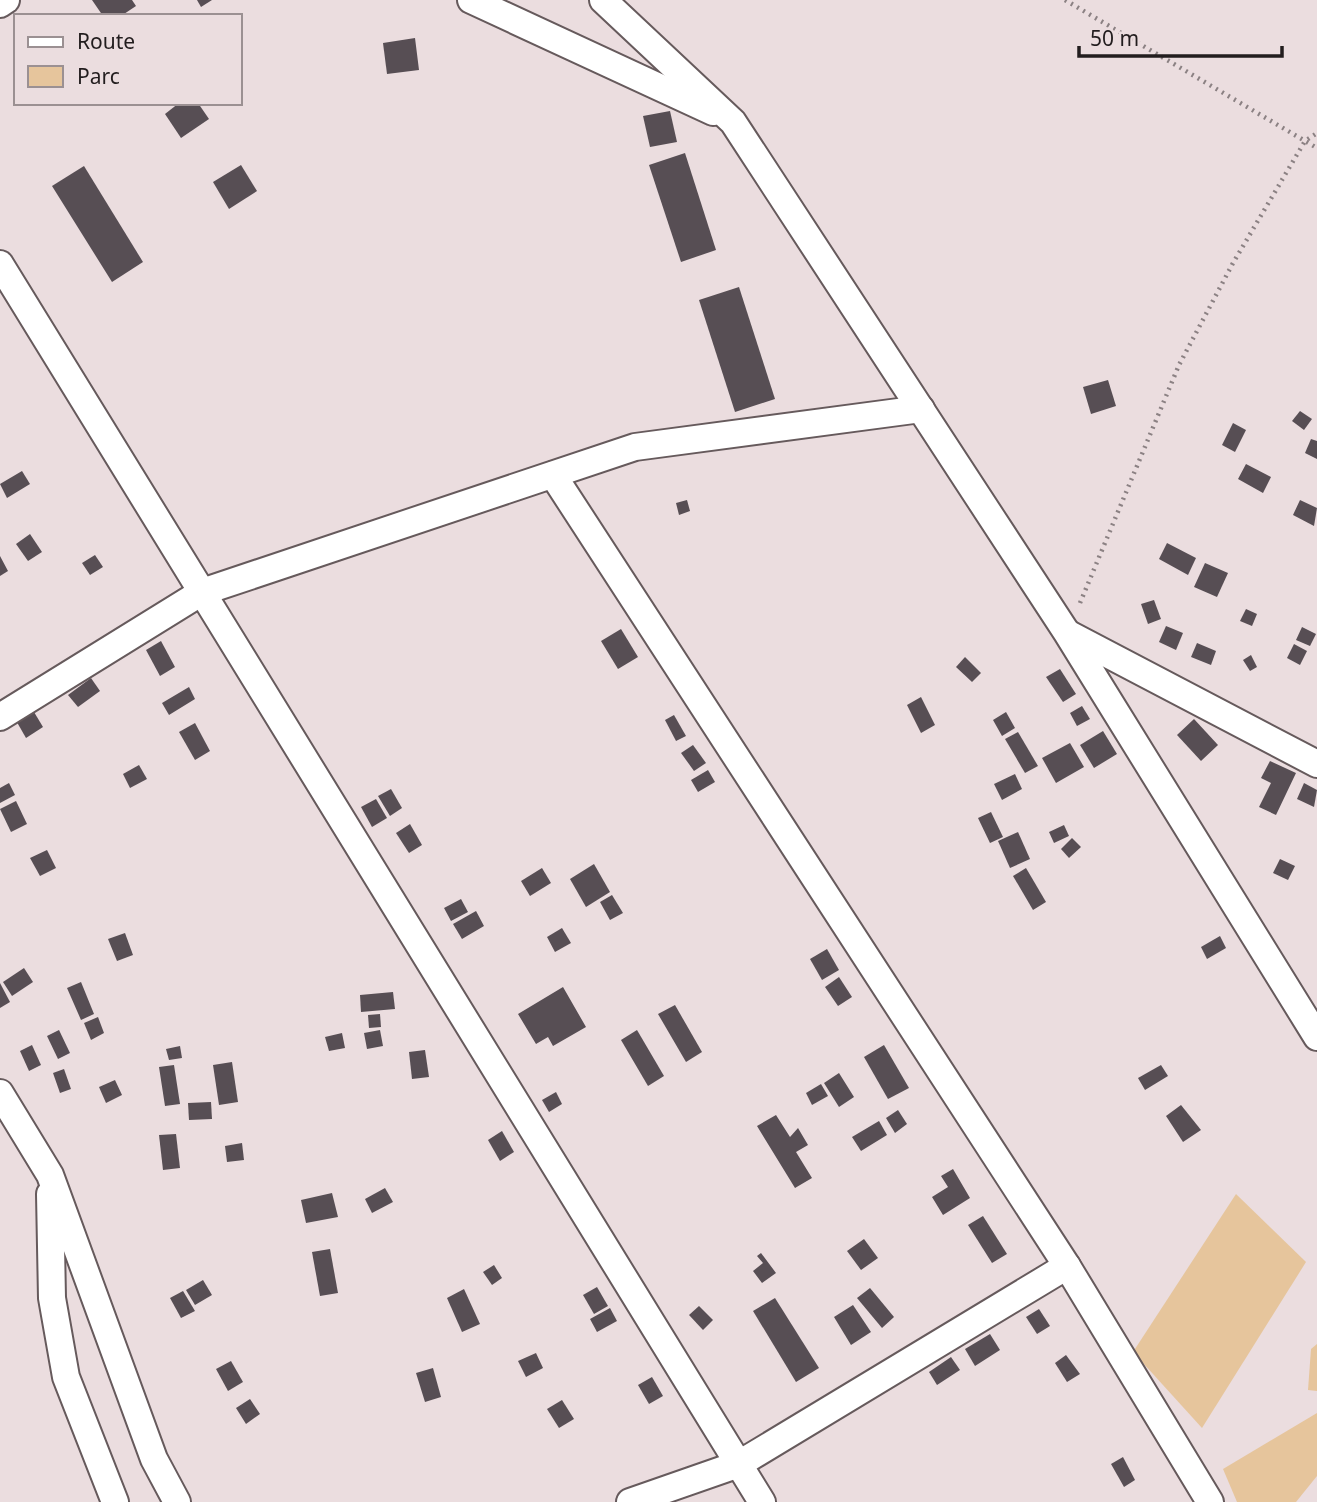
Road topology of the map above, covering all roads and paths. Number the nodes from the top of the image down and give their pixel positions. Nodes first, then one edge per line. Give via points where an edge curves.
1 (6, 0) edge
2 (471, 0) edge
3 (603, 0) edge
4 (1065, 0) edge
5 (0, 4) edge
6 (733, 122) junction
7 (1317, 133) edge
8 (1305, 141) junction
9 (1317, 148) edge
10 (0, 264) edge
11 (921, 409) junction
12 (553, 475) junction
13 (202, 593) junction
14 (1067, 633) junction
15 (0, 717) edge
16 (1317, 764) edge
17 (1317, 1037) edge
18 (0, 1093) edge
19 (50, 1175) junction
20 (1067, 1266) junction
21 (738, 1464) junction
22 (115, 1502) edge
23 (177, 1502) edge
24 (630, 1502) edge
25 (762, 1502) edge
26 (1210, 1502) edge

1 - 5 street
2 - 6 street
3 - 6 street
4 - 8 path
6 - 11 street
7 - 8 path
8 - 9 path
8 - 14 path via 1179,365
10 - 13 street
11 - 12 street via 635,447
11 - 14 street
12 - 13 street
12 - 20 street
13 - 15 street
13 - 21 street
14 - 16 street
14 - 17 street
18 - 19 street
19 - 22 street via 52,1298 66,1377
19 - 23 street via 154,1460
20 - 21 street
20 - 26 street
21 - 24 street
21 - 25 street

